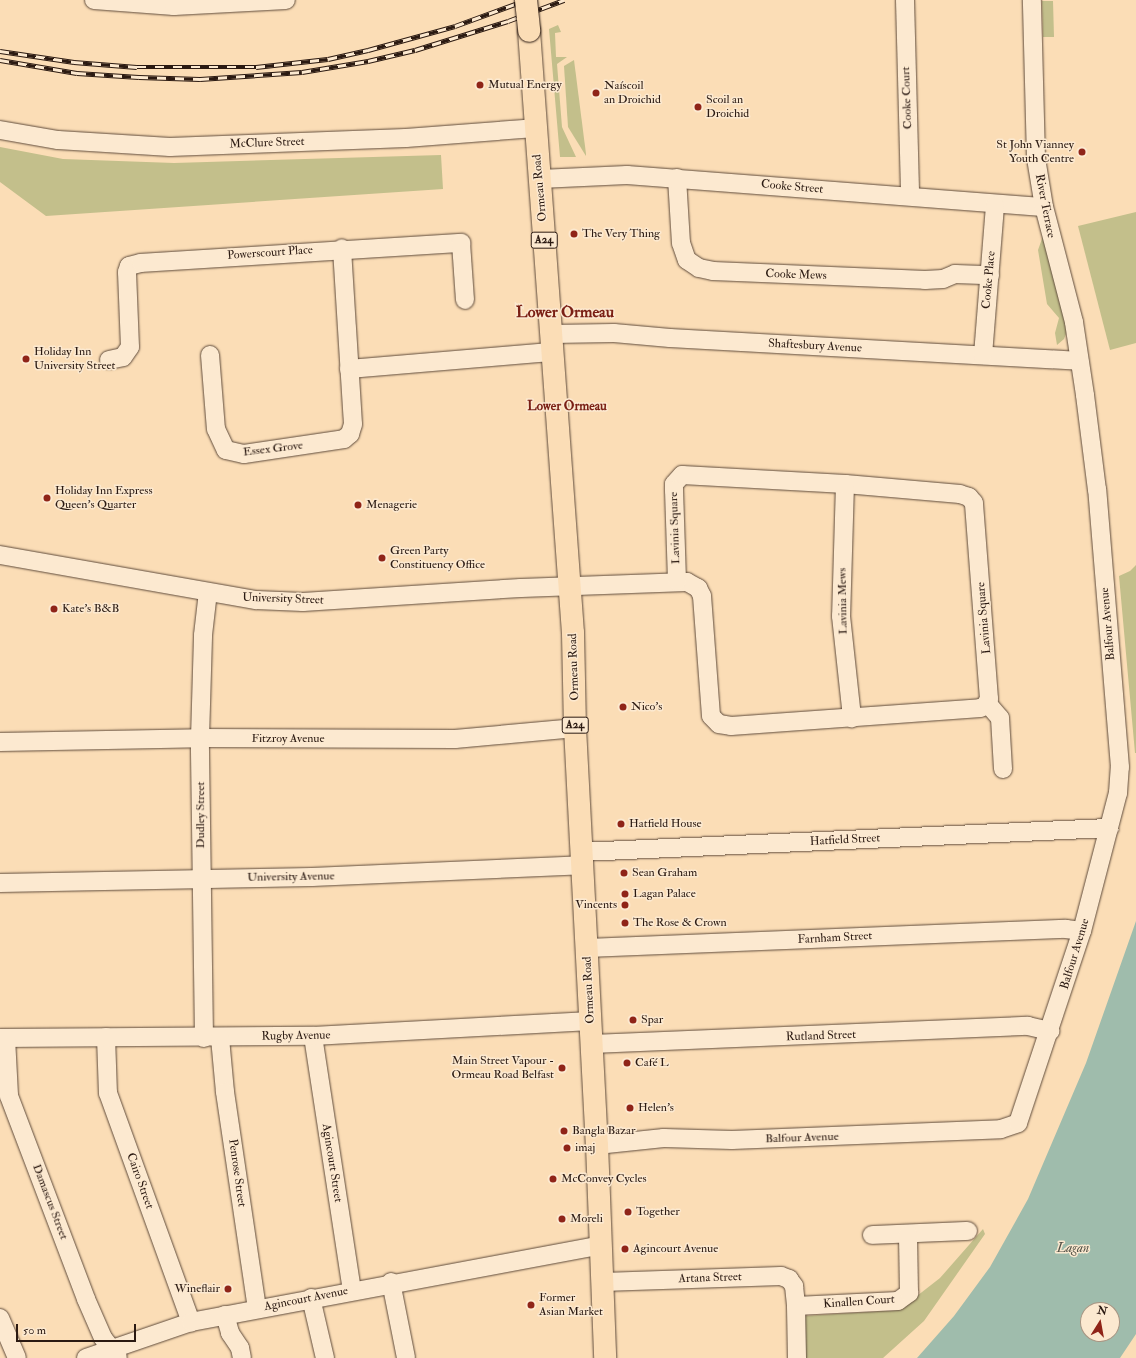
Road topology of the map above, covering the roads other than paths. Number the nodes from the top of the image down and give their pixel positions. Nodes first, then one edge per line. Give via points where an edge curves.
1 (94, 0) edge
2 (286, 0) edge
3 (526, 0) edge
4 (905, 0) edge
5 (1032, 0) edge
6 (253, 1) edge
7 (535, 128) junction
8 (0, 130) edge
9 (540, 178) junction
10 (677, 178) junction
11 (910, 196) junction
12 (995, 205) junction
13 (1044, 207) junction
14 (342, 248) junction
15 (990, 275) junction
16 (465, 300) dead end
17 (552, 343) junction
18 (210, 355) dead end
19 (983, 355) junction
20 (109, 360) dead end
21 (1079, 360) junction
22 (349, 369) junction
23 (845, 484) junction
24 (0, 555) edge
25 (677, 581) junction
26 (568, 585) junction
27 (208, 592) junction
28 (988, 703) junction
29 (852, 718) junction
30 (575, 728) junction
31 (200, 738) junction
32 (0, 742) edge
33 (1003, 769) dead end
34 (1109, 828) junction
35 (582, 858) junction
36 (201, 880) junction
37 (0, 883) edge
38 (1082, 931) junction
39 (587, 948) junction
40 (591, 1021) junction
41 (1050, 1031) junction
42 (313, 1036) junction
43 (106, 1037) junction
44 (3, 1038) edge
45 (212, 1038) junction
46 (592, 1044) junction
47 (597, 1144) junction
48 (968, 1231) dead end
49 (908, 1234) junction
50 (872, 1235) dead end
51 (601, 1245) junction
52 (391, 1282) junction
53 (603, 1282) junction
54 (352, 1290) junction
55 (311, 1298) junction
56 (796, 1306) junction
57 (257, 1308) junction
58 (225, 1315) junction
59 (0, 1318) edge
60 (191, 1322) junction
61 (115, 1354) edge
62 (17, 1358) edge
63 (86, 1358) edge
64 (242, 1358) edge
65 (325, 1358) edge
66 (406, 1358) edge
67 (605, 1358) edge
68 (796, 1358) edge

1 - 6 street via 174,6
2 - 6 street
3 - 7 main road, Ormeau Road / A24, bridge
4 - 11 street, Cooke Court
5 - 13 street, River Terrace via 1036,158
7 - 8 street, McClure Street via 406,138 170,147 58,140
7 - 9 main road, Ormeau Road / A24
9 - 10 street, Cooke Street via 602,175
9 - 17 main road, Ormeau Road / A24
10 - 11 street, Cooke Street
10 - 15 street, Cooke Mews via 680,243 687,260 699,268 713,271 925,280 943,279 955,274
11 - 12 street, Cooke Street
12 - 13 street, Cooke Street
12 - 15 street, Cooke Place
13 - 21 street, River Terrace via 1074,322
14 - 16 street, Powerscourt Place via 461,243
14 - 20 street, Powerscourt Place via 141,263 130,266 127,281 130,347 124,357
14 - 22 street, Essex Grove
15 - 19 street, Cooke Place
17 - 19 street, Shaftesbury Avenue via 614,333
17 - 22 street
17 - 26 main road, Ormeau Road / A24
18 - 22 street, Essex Grove via 216,429 220,444 233,453 244,454 344,439 350,434 353,424
19 - 21 street, Shaftesbury Avenue
21 - 34 street, Balfour Avenue via 1097,490 1120,767 1118,793
23 - 25 street, Lavinia Square via 682,475 674,484
23 - 28 street, Lavinia Square via 960,494 969,497 974,503 990,693
23 - 29 street, Lavinia Mews via 841,616
24 - 27 street, University Street
25 - 26 street, Lavinia Square
25 - 29 street, Lavinia Square via 694,584 702,596 711,716 714,722 730,726
26 - 27 street, University Street via 303,602 256,600
26 - 30 main road, Ormeau Road / A24 via 573,633
27 - 31 street, Dudley Street via 203,635
28 - 29 street, Lavinia Square via 980,708
28 - 33 street via 1000,718
30 - 31 street, Fitzroy Avenue via 455,739
30 - 35 main road, Ormeau Road / A24
31 - 32 street, Fitzroy Avenue
31 - 36 street, Dudley Street
34 - 35 street, Hatfield Street
34 - 38 street, Balfour Avenue
35 - 36 street, University Avenue via 386,875
35 - 39 main road, Ormeau Road / A24
36 - 37 street, University Avenue
36 - 45 street, Dudley Street
38 - 39 street, Farnham Street via 1059,929
38 - 41 street, Balfour Avenue
39 - 40 main road, Ormeau Road / A24
40 - 42 street, Rugby Avenue
40 - 46 main road, Ormeau Road / A24
41 - 46 street, Rutland Street via 1028,1026
41 - 47 street, Balfour Avenue via 1018,1122 1001,1129 732,1140 664,1138
42 - 45 street, Rugby Avenue
42 - 54 street, Agincourt Street
43 - 44 street, Rugby Avenue
43 - 45 street, Rugby Avenue
43 - 60 street, Cairo Street via 108,1093
44 - 61 street, Damascus Street via 10,1096 86,1299 103,1338
45 - 57 street, Penrose Street via 225,1092
46 - 47 main road, Ormeau Road / A24
47 - 51 main road, Ormeau Road / A24
48 - 49 street
49 - 50 street
49 - 56 street, Kinallen Court via 909,1293 898,1301
51 - 52 street, Agincourt Avenue
51 - 53 main road, Ormeau Road / A24
52 - 54 street, Agincourt Avenue
52 - 66 street
53 - 56 street, Artana Street via 781,1276 789,1279 794,1286
53 - 67 main road, Ormeau Road / A24
54 - 55 street, Agincourt Avenue
55 - 57 street, Agincourt Avenue
55 - 65 street
56 - 68 street, Artana Street
57 - 58 street, Agincourt Avenue
58 - 60 street, Agincourt Avenue
58 - 64 street
59 - 62 street
60 - 61 street, Agincourt Avenue
61 - 63 street, Agincourt Avenue

